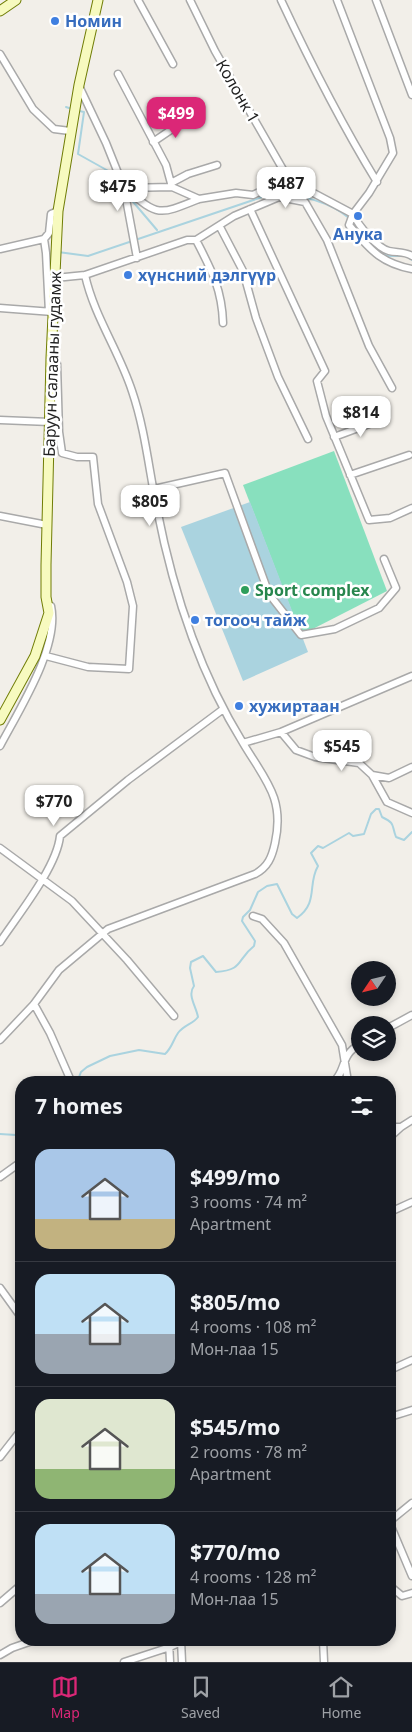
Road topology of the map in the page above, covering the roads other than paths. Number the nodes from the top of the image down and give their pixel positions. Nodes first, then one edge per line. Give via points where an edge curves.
1 (16, 0) edge
2 (98, 0) edge
3 (138, 0) edge
4 (190, 0) edge
5 (281, 0) edge
6 (337, 0) edge
7 (376, 0) edge
8 (0, 11) edge
9 (0, 54) edge
10 (173, 64) dead end
11 (118, 74) dead end
12 (78, 85) junction
13 (412, 94) edge
14 (187, 119) dead end
15 (70, 131) junction
16 (153, 142) junction
17 (217, 165) dead end
18 (289, 180) junction
19 (377, 182) junction
20 (171, 185) junction
21 (124, 188) junction
22 (198, 199) junction
23 (250, 209) junction
24 (58, 211) junction
25 (352, 218) junction
26 (220, 227) junction
27 (44, 239) junction
28 (196, 240) junction
29 (0, 249) edge
30 (412, 256) edge
31 (137, 258) junction
32 (412, 269) edge
33 (85, 275) junction
34 (55, 278) junction
35 (0, 308) edge
36 (51, 312) junction
37 (223, 323) dead end
38 (51, 358) junction
39 (392, 388) dead end
40 (0, 420) edge
41 (380, 420) dead end
42 (50, 422) junction
43 (334, 436) junction
44 (308, 439) dead end
45 (409, 455) dead end
46 (350, 475) junction
47 (154, 489) junction
48 (412, 508) edge
49 (0, 516) edge
50 (47, 524) junction
51 (384, 559) dead end
52 (46, 581) junction
53 (46, 656) junction
54 (412, 676) edge
55 (222, 710) junction
56 (0, 720) edge
57 (281, 732) junction
58 (243, 743) junction
59 (0, 746) edge
60 (412, 767) edge
61 (372, 775) junction
62 (412, 813) edge
63 (0, 848) edge
64 (42, 879) junction
65 (253, 916) dead end
66 (103, 934) junction
67 (0, 942) edge
68 (34, 1004) junction
69 (412, 1015) edge
70 (174, 1016) dead end
71 (396, 1024) edge
72 (0, 1040) edge
73 (351, 1052) edge
74 (344, 1059) junction
75 (69, 1076) edge
76 (340, 1076) edge
77 (347, 1076) edge
78 (412, 1120) edge
79 (396, 1127) edge
80 (401, 1127) junction
81 (396, 1132) edge
82 (15, 1166) edge
83 (0, 1176) edge
84 (412, 1202) edge
85 (396, 1209) edge
86 (0, 1288) edge
87 (15, 1309) edge
88 (412, 1360) edge
89 (396, 1367) edge
90 (412, 1410) edge
91 (396, 1415) edge
92 (15, 1438) edge
93 (0, 1457) edge
94 (412, 1503) edge
95 (396, 1518) edge
96 (396, 1537) edge
97 (412, 1576) edge
98 (15, 1589) edge
99 (396, 1591) edge
100 (412, 1593) edge
101 (0, 1603) edge
102 (18, 1646) edge
103 (165, 1646) edge
104 (170, 1646) edge
105 (181, 1646) edge
106 (323, 1646) edge
107 (0, 1655) edge
108 (124, 1662) edge
109 (170, 1662) edge
110 (182, 1662) edge
111 (324, 1662) edge

1 - 8 main road
2 - 12 main road, Баруун салааны гудамж
3 - 10 street
4 - 18 street, Колонк 1 via 215,52
5 - 19 street via 309,60
6 - 19 street via 390,138 393,154
7 - 13 street
9 - 15 street via 33,109 54,128
11 - 16 street
12 - 15 main road, Баруун салааны гудамж
12 - 21 street
14 - 16 street
15 - 24 main road, Баруун салааны гудамж
16 - 20 street via 166,165
17 - 20 street via 188,174
18 - 22 street via 253,195 236,193
18 - 25 street
19 - 25 street
20 - 21 street
20 - 22 street
21 - 22 street via 156,211 166,212
21 - 31 street
23 - 26 street
23 - 39 street via 279,197 308,203 370,346
23 - 43 street via 325,371 317,381
24 - 27 street via 52,214 49,233
24 - 34 main road, Баруун салааны гудамж
25 - 30 street via 388,251 406,252
25 - 32 street via 349,226 368,247 392,265
26 - 28 street
26 - 44 street via 243,271 278,377
27 - 29 street
27 - 36 street
28 - 31 street via 187,240
28 - 37 street via 217,283
31 - 33 street
33 - 34 street
33 - 47 street via 89,294 132,390
34 - 36 main road, Баруун салааны гудамж
35 - 36 street
36 - 38 main road, Баруун салааны гудамж
38 - 42 main road, Баруун салааны гудамж
38 - 53 street via 57,364 62,453 93,457 98,504 127,582 132,606 129,669 88,667
40 - 42 street
41 - 43 street
42 - 50 main road, Баруун салааны гудамж
43 - 46 street
45 - 46 street
46 - 48 street via 370,520 390,518
47 - 51 street via 225,473 269,594 301,635 335,629 378,608 396,588
47 - 55 street via 180,604
49 - 50 street
50 - 52 main road, Баруун салааны гудамж
52 - 53 street via 54,617
52 - 56 main road, Баруун салааны гудамж via 49,613 35,656
53 - 59 street
54 - 57 street
55 - 58 street
55 - 64 street via 60,836 59,846
57 - 58 street
57 - 61 street via 296,750 315,757 358,763
58 - 66 street via 277,801 278,828 268,864 255,874 121,924
60 - 61 street via 389,778
61 - 62 street via 388,802
63 - 64 street
64 - 66 street via 72,901
64 - 67 street
65 - 74 street via 262,919 284,943 342,1046
66 - 68 street via 58,970
66 - 70 street
68 - 72 street
68 - 75 street
69 - 71 street
73 - 74 street
74 - 76 street
74 - 77 street
78 - 80 street
79 - 80 street
80 - 81 street
82 - 83 street
84 - 85 street
86 - 87 street
88 - 89 street
90 - 91 street
92 - 93 street
94 - 95 street
96 - 97 street
98 - 101 street
99 - 100 street via 402,1596
102 - 107 street
103 - 108 street
104 - 109 street
105 - 110 street
106 - 111 street

